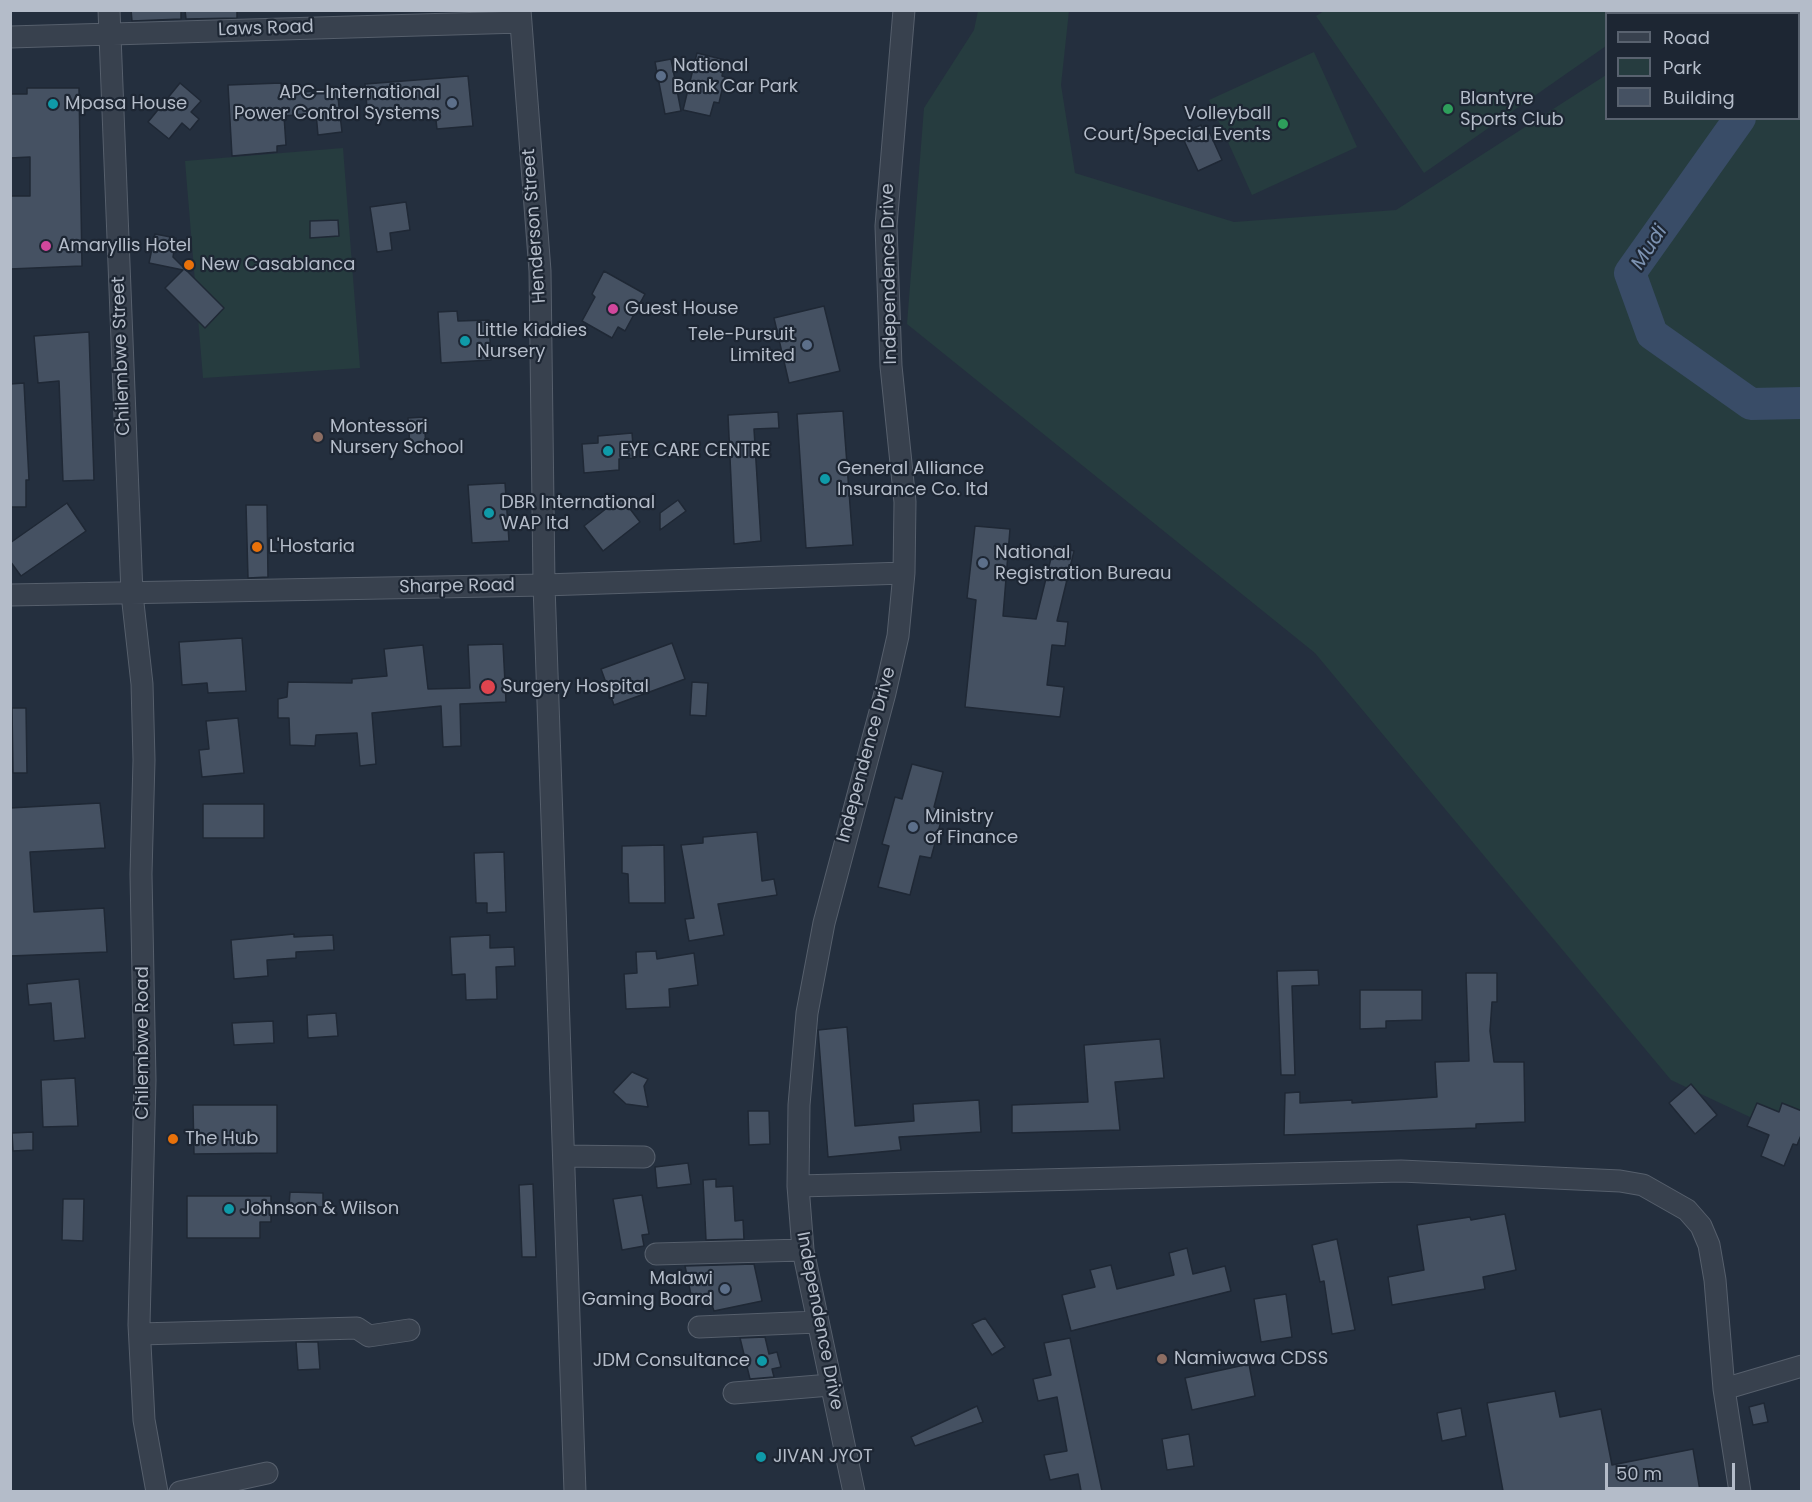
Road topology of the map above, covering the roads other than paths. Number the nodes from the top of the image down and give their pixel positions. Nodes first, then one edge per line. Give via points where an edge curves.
1 (109, 10) edge
2 (904, 10) edge
3 (521, 16) edge
4 (109, 34) junction
5 (10, 38) edge
6 (904, 573) junction
7 (544, 585) junction
8 (132, 594) junction
9 (10, 596) edge
10 (565, 1156) junction
11 (644, 1157) dead end
12 (798, 1186) junction
13 (803, 1250) junction
14 (656, 1254) dead end
15 (817, 1322) junction
16 (699, 1327) dead end
17 (409, 1330) dead end
18 (140, 1334) junction
19 (1802, 1366) edge
20 (830, 1386) junction
21 (1724, 1389) junction
22 (734, 1392) dead end
23 (267, 1473) dead end
24 (851, 1490) edge
25 (157, 1491) edge
26 (180, 1491) edge
27 (575, 1491) edge
28 (1740, 1491) edge

1 - 4 street, Chilembwe Street
2 - 6 street, Independence Drive via 886,226 891,366 905,502
3 - 4 street, Laws Road
3 - 7 street, Henderson Street via 540,271
4 - 5 street, Laws Road
4 - 8 street, Chilembwe Street
6 - 7 street, Sharpe Road
6 - 12 street, Independence Drive via 898,636 824,923 807,1013 799,1106
7 - 8 street, Sharpe Road
7 - 10 street, Henderson Street
8 - 9 street, Sharpe Road
8 - 18 street, Chilembwe Road via 142,684 144,759 141,874 145,1080
10 - 11 street
10 - 27 street, Henderson Street
12 - 13 street, Independence Drive
12 - 21 street via 1401,1171 1643,1185 1687,1210 1701,1226 1709,1245 1716,1280
13 - 14 street
13 - 15 street, Independence Drive
15 - 16 street
15 - 20 street, Independence Drive
17 - 18 street via 369,1336 357,1328
18 - 25 street, Chilembwe Road via 144,1420
19 - 21 street
20 - 22 street
20 - 24 street, Independence Drive
21 - 28 street
23 - 26 street

